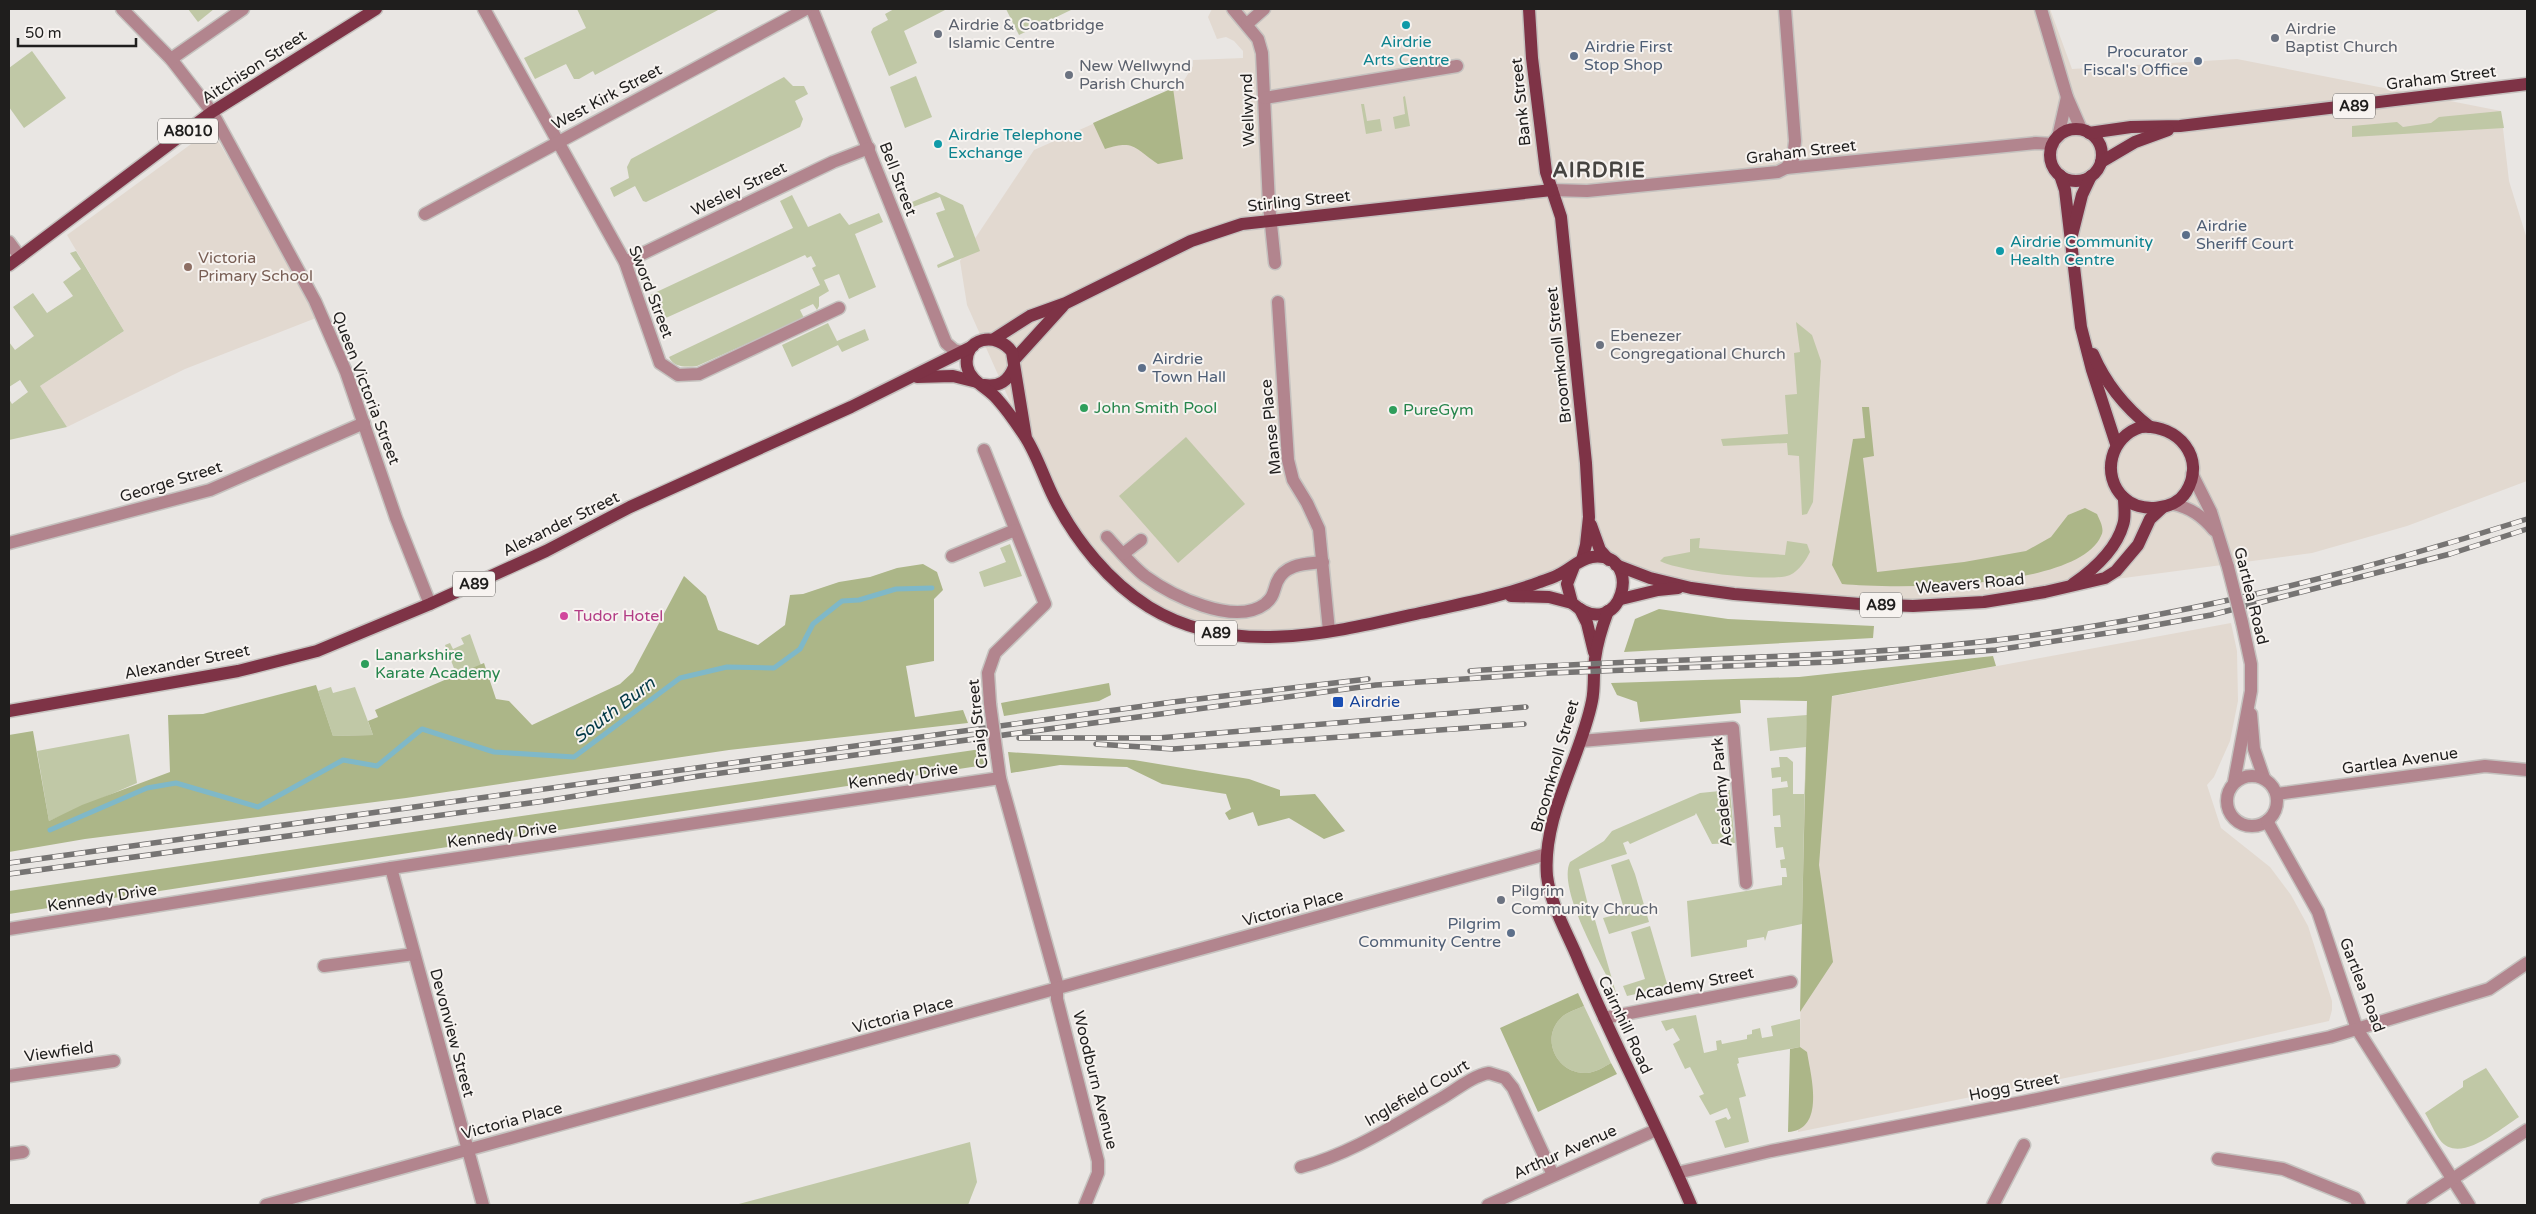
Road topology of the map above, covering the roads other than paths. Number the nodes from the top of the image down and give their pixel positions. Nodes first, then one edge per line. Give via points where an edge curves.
1 (122, 9) edge
2 (243, 9) edge
3 (376, 9) edge
4 (484, 9) edge
5 (806, 9) edge
6 (812, 9) edge
7 (1233, 9) edge
8 (1264, 9) edge
9 (1529, 9) edge
10 (1785, 9) edge
11 (2041, 9) edge
12 (1247, 24) junction
13 (171, 60) junction
14 (1457, 66) dead end
15 (2527, 84) edge
16 (2067, 97) junction
17 (1265, 98) junction
18 (212, 112) junction
19 (2180, 126) junction
20 (2085, 131) junction
21 (2055, 140) junction
22 (557, 143) junction
23 (868, 148) junction
24 (2101, 162) junction
25 (1786, 168) junction
26 (2060, 175) junction
27 (2092, 176) junction
28 (1552, 190) junction
29 (425, 214) dead end
30 (1270, 220) junction
31 (9, 242) edge
32 (2071, 242) junction
33 (20, 257) junction
34 (625, 262) junction
35 (1275, 263) dead end
36 (9, 265) edge
37 (1278, 302) dead end
38 (1066, 303) junction
39 (839, 308) dead end
40 (2082, 327) junction
41 (994, 339) junction
42 (968, 349) junction
43 (1014, 363) junction
44 (912, 377) junction
45 (980, 384) junction
46 (364, 423) junction
47 (2150, 426) junction
48 (1026, 438) junction
49 (2116, 444) junction
50 (984, 450) dead end
51 (2192, 474) junction
52 (2124, 498) junction
53 (2168, 505) junction
54 (1589, 517) junction
55 (1015, 530) junction
56 (2218, 533) junction
57 (1107, 537) dead end
58 (1141, 540) dead end
59 (9, 543) edge
60 (1123, 554) junction
61 (952, 556) dead end
62 (1323, 562) junction
63 (1578, 563) junction
64 (1613, 563) junction
65 (2071, 585) junction
66 (1691, 588) junction
67 (1495, 597) junction
68 (1621, 599) junction
69 (430, 604) junction
70 (1576, 606) junction
71 (1608, 612) junction
72 (1329, 631) junction
73 (1595, 657) junction
74 (2250, 696) junction
75 (9, 711) edge
76 (1581, 741) junction
77 (2527, 770) edge
78 (1000, 778) junction
79 (2264, 778) junction
80 (2234, 782) junction
81 (2277, 794) junction
82 (2267, 821) junction
83 (1547, 854) junction
84 (392, 868) junction
85 (1746, 883) dead end
86 (9, 929) edge
87 (414, 954) junction
88 (2527, 962) edge
89 (324, 966) dead end
90 (1791, 982) dead end
91 (1057, 990) junction
92 (1604, 1018) junction
93 (2357, 1029) junction
94 (114, 1061) dead end
95 (9, 1076) edge
96 (1656, 1130) junction
97 (2527, 1130) edge
98 (2024, 1145) dead end
99 (467, 1150) junction
100 (23, 1152) dead end
101 (9, 1154) edge
102 (2218, 1159) dead end
103 (1301, 1167) dead end
104 (1678, 1173) junction
105 (1553, 1175) junction
106 (2452, 1178) junction
107 (266, 1205) edge
108 (483, 1205) edge
109 (1085, 1205) edge
110 (1488, 1205) edge
111 (1691, 1205) edge
112 (1993, 1205) edge
113 (2359, 1205) edge
114 (2413, 1205) edge
115 (2469, 1205) edge

1 - 13 street, Queen Victoria Street
2 - 13 street
3 - 18 main road, Aitchison Street / A8010
4 - 22 street, Sword Street
5 - 22 street, West Kirk Street
6 - 23 street, Bell Street
7 - 12 street, Wellwynd
8 - 12 street
9 - 28 main road, Bank Street via 1546,172
10 - 25 street via 1795,141 1793,159
11 - 16 street
12 - 17 street, Wellwynd via 1258,38 1262,53
13 - 18 street, Queen Victoria Street
14 - 17 street
15 - 19 main road, Graham Street / A89
16 - 20 street
16 - 21 street
17 - 30 street, Wellwynd
18 - 33 main road, Aitchison Street / A8010
18 - 46 street, Queen Victoria Street via 315,301
19 - 20 main road, Graham Street / A89
19 - 24 main road, Graham Street / A89 via 2135,142
20 - 21 main road, A89 via 2070,130
20 - 24 main road via 2100,145
21 - 25 street, Graham Street
21 - 26 main road, A89 via 2051,160
22 - 29 street, West Kirk Street
22 - 34 street, Sword Street
23 - 34 street, Wesley Street
23 - 42 street, Bell Street via 946,343 954,350
24 - 27 main road, A89
25 - 28 street, Graham Street via 1778,172 1587,191
26 - 27 main road via 2075,181
26 - 32 main road, A89
27 - 32 main road, A89 via 2082,195
28 - 30 main road, Stirling Street
28 - 54 main road, Broomknoll Street via 1561,217
30 - 35 street
30 - 38 main road, Stirling Street via 1205,235
31 - 33 street
32 - 40 main road, A89
33 - 36 main road, Aitchison Street / A8010
34 - 39 street, Sword Street via 660,363 678,375 699,374
37 - 62 street, Manse Place via 1288,460 1293,480 1316,520
38 - 41 main road, Stirling Street via 1030,316
38 - 43 main road, Stirling Street
40 - 47 main road, A89 via 2096,362 2112,386
40 - 49 main road, A89
41 - 42 main road via 987,339
41 - 43 main road via 1008,346
42 - 44 main road, Alexander Street / A89
42 - 45 main road via 967,369
43 - 45 main road via 1006,380 1000,384
43 - 48 main road, A89
44 - 45 main road, Alexander Street / A89 via 953,376
44 - 69 main road, Alexander Street / A89
45 - 48 main road, A89 via 998,399
46 - 59 street, George Street via 210,490
46 - 69 street, Queen Victoria Street
47 - 49 main road via 2131,430
47 - 51 main road, A89 via 2159,427 2179,438 2190,455
48 - 72 main road, A89 via 1054,499 1076,535 1120,584 1150,607 1200,629 1236,636 1280,637
49 - 52 main road, A89 via 2112,469
50 - 55 street, Craig Street
51 - 53 main road, A89 via 2182,497
51 - 56 street, Gartlea Road
52 - 53 main road via 2141,506
52 - 65 main road, Weavers Road / A89 via 2124,524 2120,532 2097,566
53 - 56 street, Gartlea Road via 2187,507
53 - 65 main road, Weavers Road / A89 via 2150,519 2138,545 2116,571 2087,584
54 - 63 main road, Broomknoll Street via 1586,545
54 - 64 main road, Broomknoll Street via 1596,542
55 - 61 street
55 - 78 street, Craig Street, bridge via 1045,604 995,653 988,673
56 - 74 street, Gartlea Road, bridge via 2251,664
57 - 60 street
58 - 60 street
60 - 62 street via 1164,589 1223,610 1248,611 1262,606 1273,598 1277,580 1293,566
62 - 72 street, Manse Place
63 - 64 main road via 1591,557
63 - 67 main road, A89 via 1559,575
63 - 70 main road via 1566,584
64 - 66 main road, Weavers Road / A89 via 1650,578
64 - 68 main road via 1624,582
65 - 66 main road, Weavers Road / A89 via 2010,598 1913,606
66 - 68 main road, Weavers Road / A89 via 1658,590
67 - 70 main road, A89 via 1561,599
67 - 72 main road, A89
68 - 71 main road
69 - 75 main road, Alexander Street / A89 via 317,651 238,671
70 - 71 main road via 1589,613
70 - 73 main road, Broomknoll Street via 1587,623
71 - 73 main road, Broomknoll Street
73 - 76 main road, Broomknoll Street via 1592,700
74 - 79 street, Gartlea Road via 2254,749
74 - 80 street, Gartlea Road
76 - 83 main road, Broomknoll Street via 1565,778
76 - 85 street, Academy Park via 1733,728
77 - 81 street, Gartlea Avenue via 2485,766
78 - 84 street, Kennedy Drive
78 - 91 street, Craig Street
79 - 80 street via 2243,776
79 - 81 street, Gartlea Road
80 - 82 street, Gartlea Road via 2226,799 2235,820 2252,826
81 - 82 street via 2277,805
82 - 93 street, Gartlea Road via 2318,912
83 - 91 street, Victoria Place
83 - 92 main road, Cairnhill Road via 1547,877 1552,897
84 - 86 street, Kennedy Drive
84 - 87 street, Devonview Street
87 - 89 street
87 - 99 street, Devonview Street
88 - 93 street, Hogg Street via 2506,980 2489,989
90 - 92 street, Academy Street
91 - 99 street, Victoria Place
91 - 109 street, Woodburn Avenue via 1098,1161 1097,1178
92 - 96 main road, Cairnhill Road
93 - 104 street, Hogg Street
93 - 106 street, Gartlea Road
94 - 95 street, Viewfield
96 - 104 main road, Cairnhill Road
96 - 105 street, Arthur Avenue
97 - 106 street
98 - 112 street
99 - 107 street, Victoria Place
99 - 108 street, Devonview Street
100 - 101 street
102 - 113 street via 2283,1169 2355,1198
103 - 105 street, Inglefield Court via 1329,1160 1489,1073 1504,1078 1514,1088
104 - 111 main road, Cairnhill Road
105 - 110 street, Arthur Avenue
106 - 114 street
106 - 115 street, Gartlea Road

